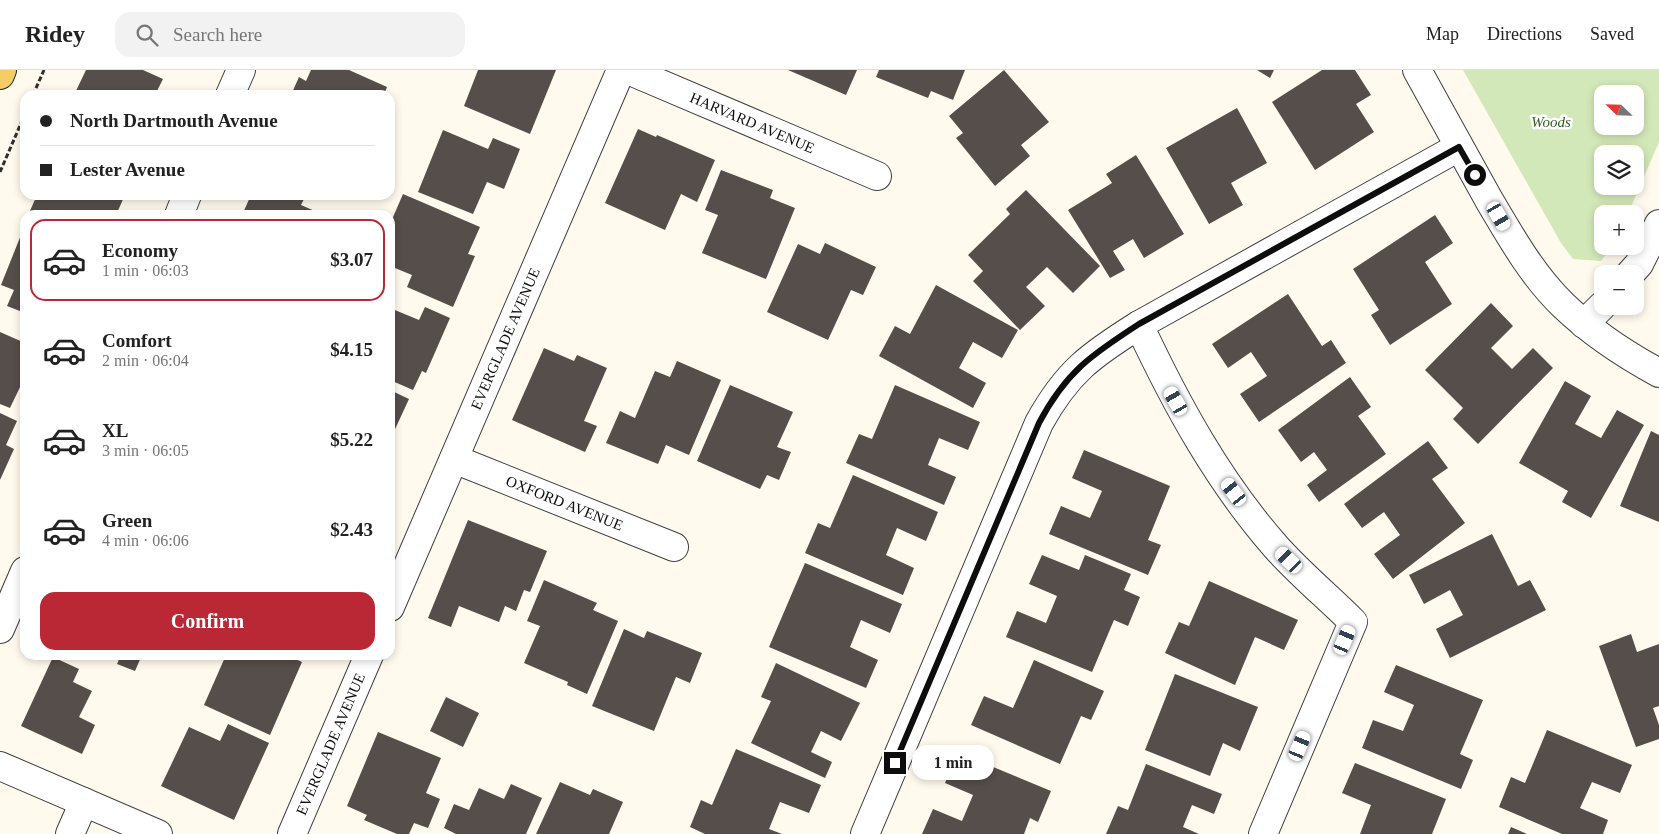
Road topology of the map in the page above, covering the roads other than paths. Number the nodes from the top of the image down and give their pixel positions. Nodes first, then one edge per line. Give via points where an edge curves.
1 (2, 70) edge
2 (241, 70) edge
3 (621, 70) edge
4 (628, 70) edge
5 (1417, 70) edge
6 (0, 75) edge
7 (232, 90) edge
8 (1459, 147) junction
9 (877, 176) dead end
10 (1659, 224) edge
11 (1638, 265) edge
12 (1593, 315) edge
13 (1139, 324) junction
14 (1659, 373) edge
15 (454, 458) junction
16 (674, 547) dead end
17 (20, 583) edge
18 (395, 595) edge
19 (0, 629) edge
20 (367, 660) edge
21 (0, 766) edge
22 (84, 802) junction
23 (119, 826) edge
24 (70, 834) edge
25 (158, 834) edge
26 (292, 834) edge
27 (865, 834) edge
28 (1263, 834) edge

1 - 6 main road
2 - 7 street
3 - 15 street, EVERGLADE AVENUE
4 - 9 street, HARVARD AVENUE
5 - 8 street
8 - 12 street via 1515,245 1537,276 1562,305
8 - 13 street
10 - 11 street
12 - 14 street via 1625,354
13 - 27 street via 1093,355 1050,402
13 - 28 street via 1167,386 1213,465 1277,548 1353,622
15 - 16 street, OXFORD AVENUE
15 - 18 street, EVERGLADE AVENUE
17 - 19 street
20 - 26 street, EVERGLADE AVENUE
21 - 22 street
22 - 23 street
22 - 24 street
23 - 25 street

